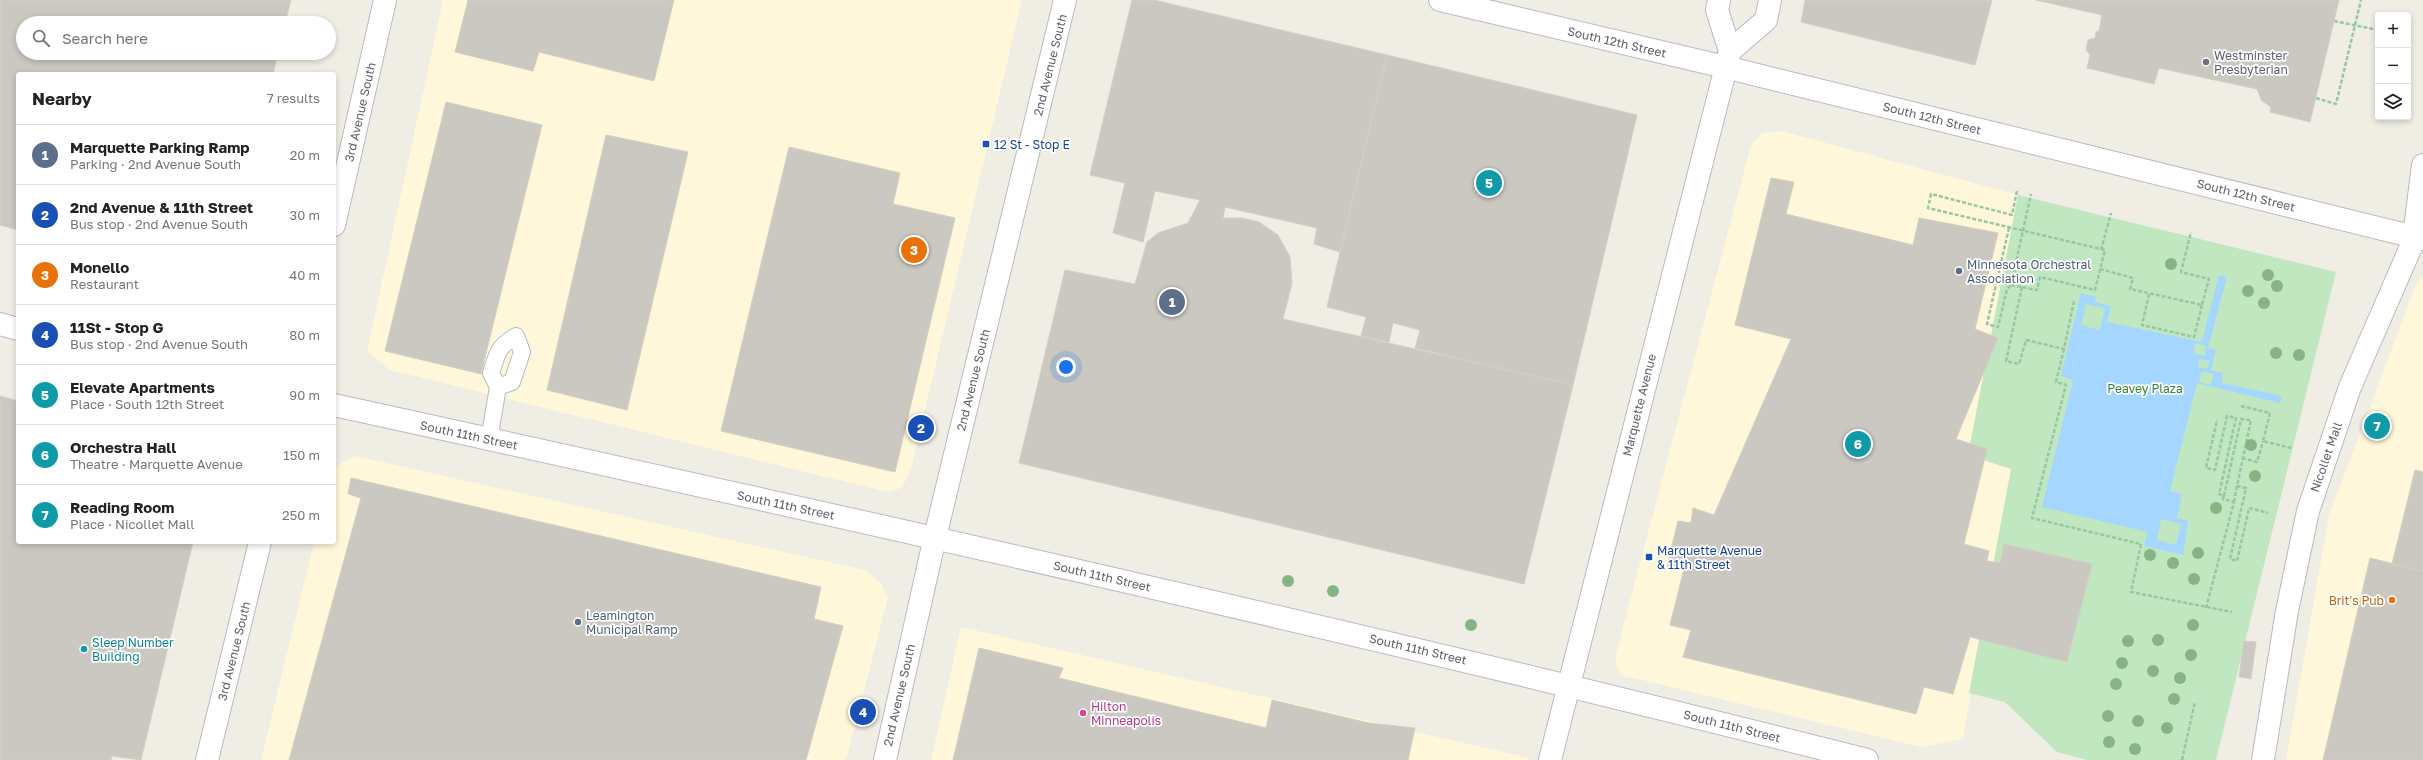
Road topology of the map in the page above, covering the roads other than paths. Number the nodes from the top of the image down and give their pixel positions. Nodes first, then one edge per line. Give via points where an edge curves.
1 (385, 0) edge
2 (1065, 0) edge
3 (1440, 0) edge
4 (1719, 0) edge
5 (1770, 0) edge
6 (1728, 59) junction
7 (2423, 165) edge
8 (336, 216) edge
9 (2418, 237) edge
10 (0, 324) edge
11 (16, 328) edge
12 (498, 387) dead end
13 (336, 406) edge
14 (489, 440) junction
15 (935, 537) junction
16 (260, 544) edge
17 (1568, 685) junction
18 (207, 760) edge
19 (885, 760) edge
20 (1550, 760) edge
21 (1867, 760) edge
22 (2262, 760) edge

1 - 8 street, 3rd Avenue South
2 - 15 street, 2nd Avenue South
3 - 6 street, South 12th Street
4 - 6 street via 1717,10
5 - 6 street via 1766,20
6 - 9 street, South 12th Street
6 - 17 street, Marquette Avenue
7 - 9 street, Nicollet Mall
9 - 22 street, Nicollet Mall via 2410,249 2350,386 2308,511 2287,610
10 - 11 street
12 - 14 lane
13 - 14 street, South 11th Street
14 - 15 street, South 11th Street
15 - 17 street, South 11th Street
15 - 19 street, 2nd Avenue South
16 - 18 street, 3rd Avenue South
17 - 20 street, Marquette Avenue
17 - 21 street, South 11th Street

